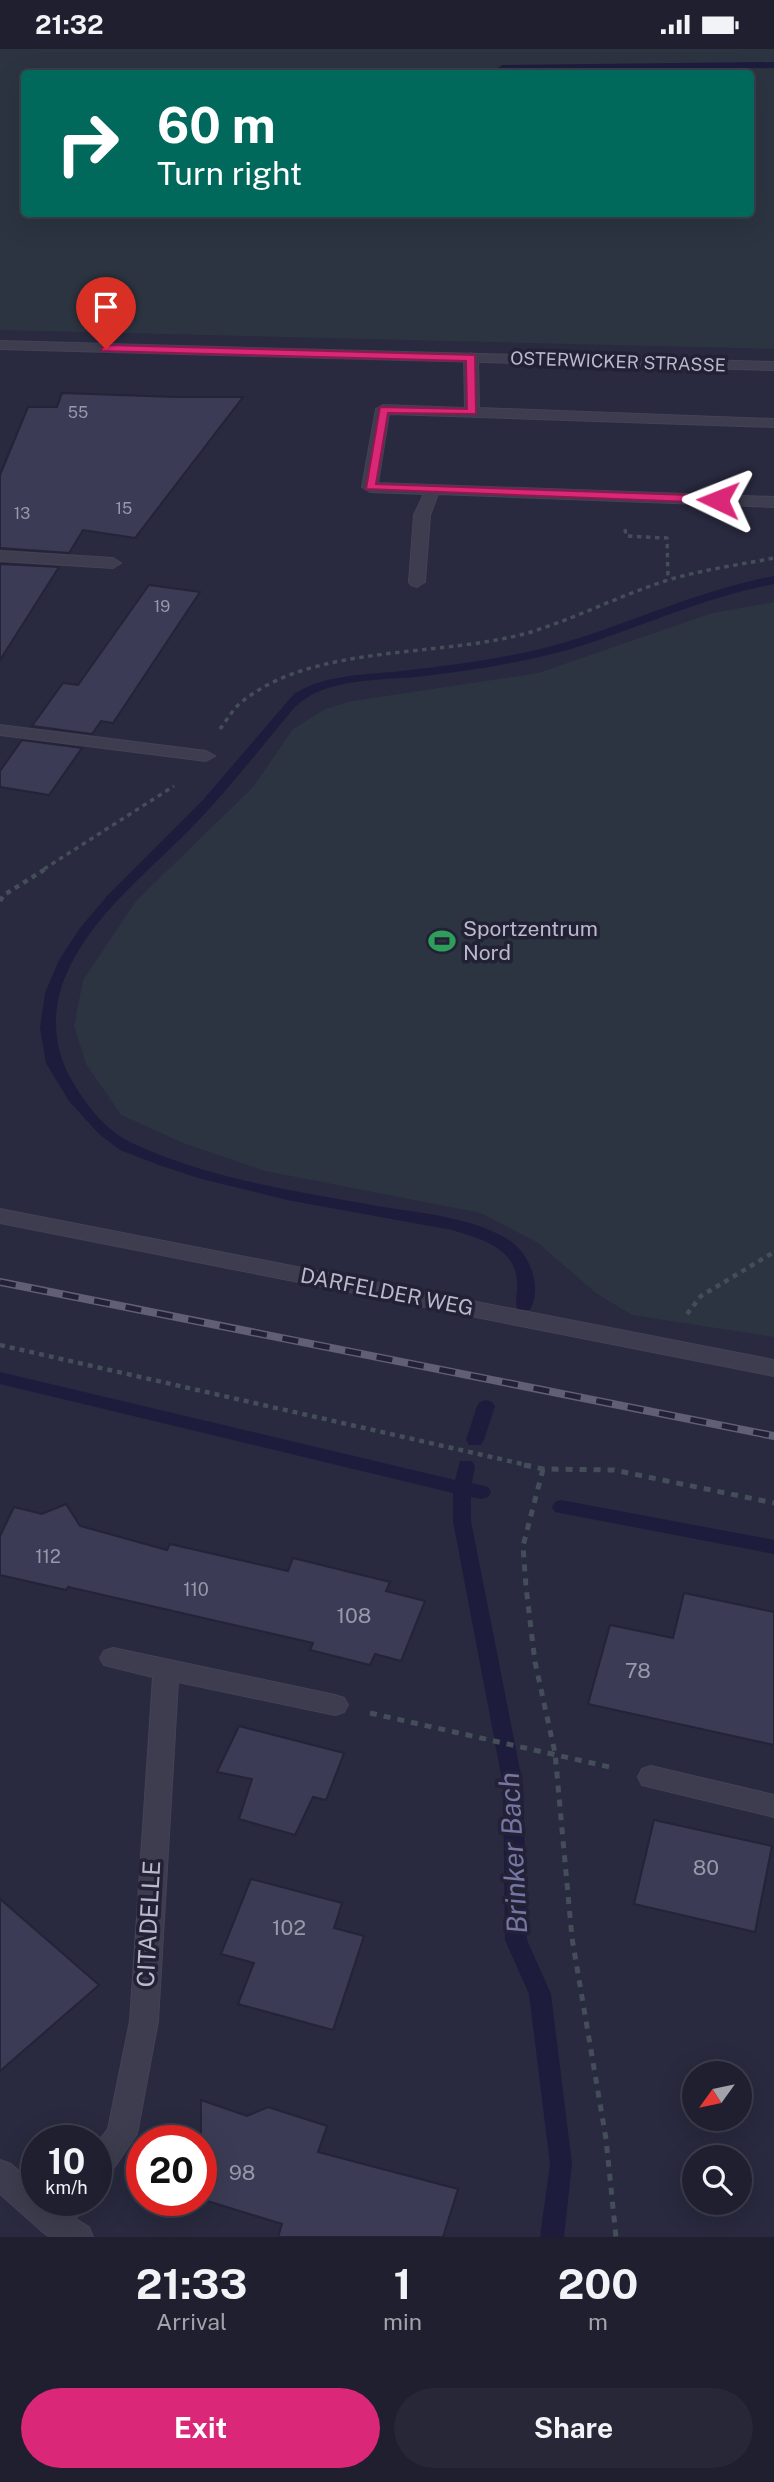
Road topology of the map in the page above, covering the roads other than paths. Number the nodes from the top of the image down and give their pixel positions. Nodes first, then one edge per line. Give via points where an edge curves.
1 (0, 345) edge
2 (471, 358) junction
3 (774, 366) edge
4 (472, 412) junction
5 (774, 423) edge
6 (433, 489) junction
7 (774, 502) edge
8 (0, 556) edge
9 (113, 563) dead end
10 (417, 582) dead end
11 (0, 730) edge
12 (206, 756) road end
13 (0, 1216) edge
14 (774, 1368) edge
15 (113, 1658) dead end
16 (166, 1670) junction
17 (335, 1705) road end
18 (651, 1777) road end
19 (774, 1806) edge
20 (112, 2147) edge
21 (0, 2174) edge
22 (68, 2220) edge

1 - 2 street, OSTERWICKER STRASSE
2 - 3 street, OSTERWICKER STRASSE
2 - 4 street
4 - 5 street
4 - 6 street via 383,409 370,487
6 - 7 street
6 - 10 street via 422,515
8 - 9 street
11 - 12 street
13 - 14 street, DARFELDER WEG
15 - 16 street
16 - 17 street
16 - 20 street, CITADELLE via 144,2021 122,2134
18 - 19 street
21 - 22 street

